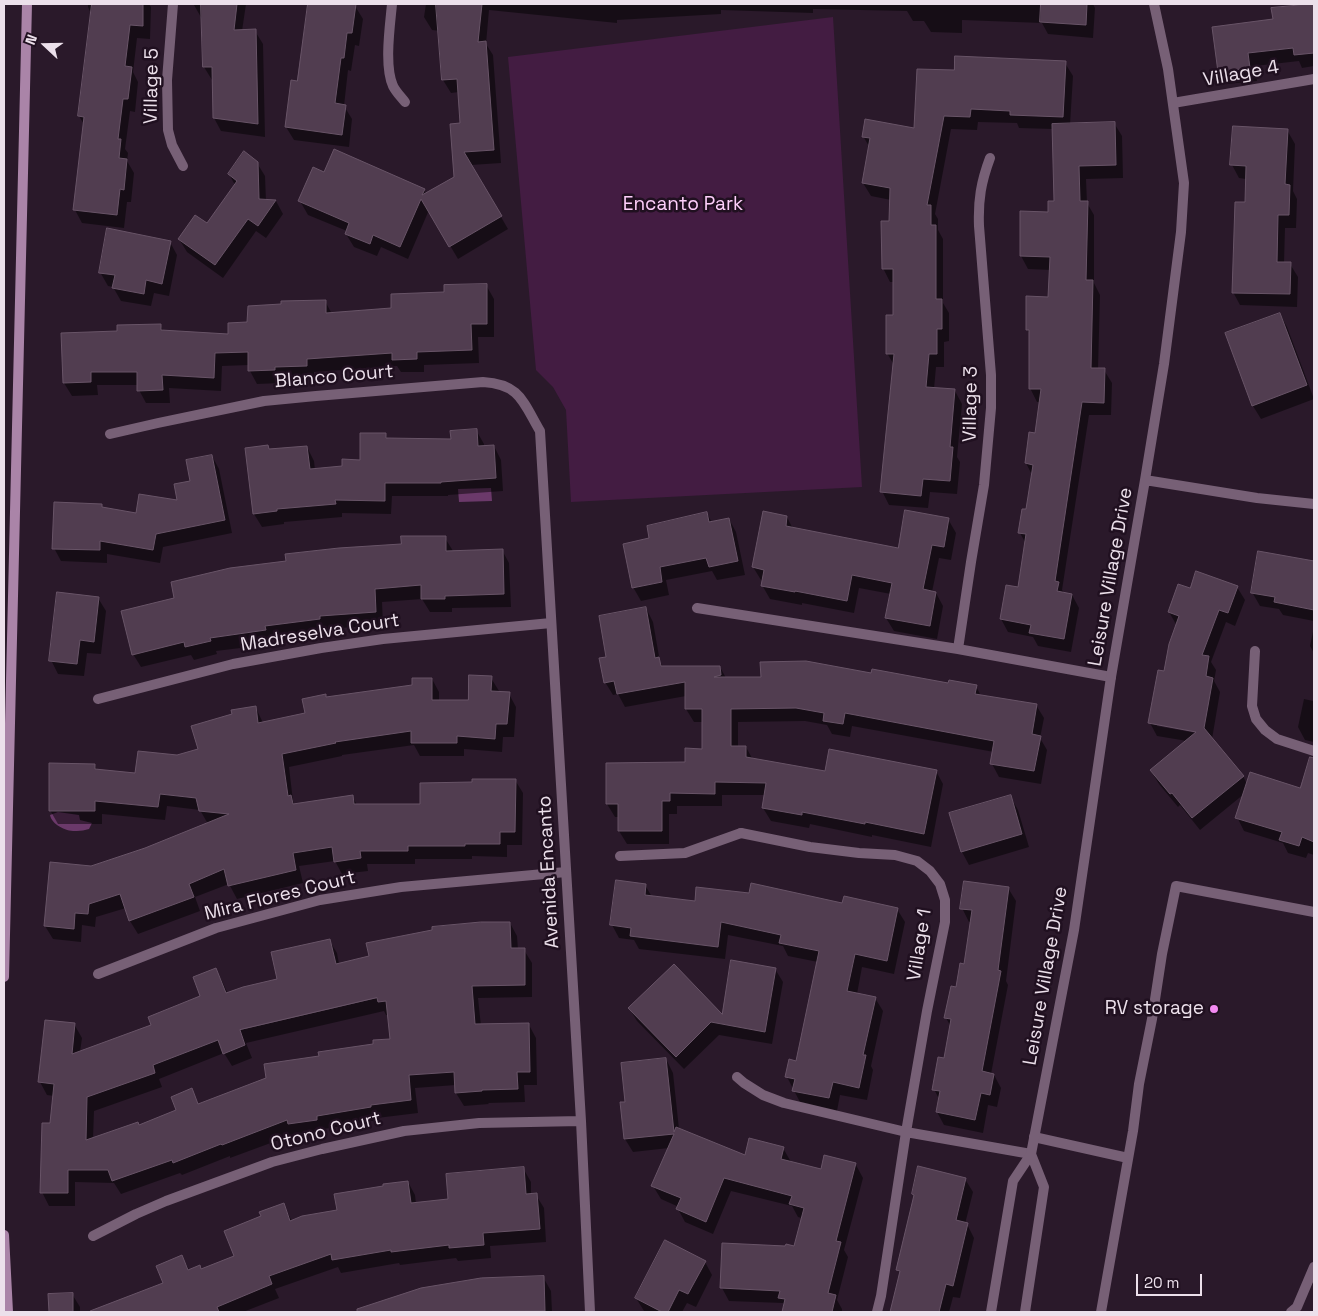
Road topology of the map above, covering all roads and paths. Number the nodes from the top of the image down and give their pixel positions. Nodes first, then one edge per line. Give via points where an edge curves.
1 (27, 4) edge
2 (173, 4) edge
3 (392, 4) edge
4 (1154, 4) edge
5 (1314, 79) edge
6 (405, 102) dead end
7 (1173, 103) junction
8 (990, 158) dead end
9 (183, 166) dead end
10 (540, 431) joint
11 (110, 434) dead end
12 (1145, 480) junction
13 (1314, 504) edge
14 (697, 608) dead end
15 (551, 623) junction
16 (958, 649) junction
17 (1255, 651) dead end
18 (1111, 677) junction
19 (98, 699) dead end
20 (1314, 751) edge
21 (620, 856) dead end
22 (566, 872) junction
23 (1314, 912) edge
24 (98, 974) dead end
25 (4, 977) edge
26 (737, 1077) dead end
27 (581, 1120) junction
28 (906, 1132) junction
29 (1034, 1136) junction
30 (1031, 1154) junction
31 (1128, 1158) junction
32 (4, 1235) edge
33 (93, 1236) dead end
34 (1314, 1267) edge
35 (8, 1312) edge
36 (590, 1312) edge
37 (877, 1312) edge
38 (992, 1312) edge
39 (1025, 1312) edge
40 (1101, 1312) edge
41 (1291, 1312) edge

1 - 25 main road
2 - 9 street, Village 5 via 167,80 168,130
3 - 6 street via 389,74 394,88
4 - 7 street, Leisure Village Drive
5 - 7 street, Village 4
7 - 12 street, Leisure Village Drive via 1184,183 1181,232
8 - 16 street, Village 3 via 982,180 978,207 991,408 984,485
10 - 11 street, Blanco Court via 520,396 508,387 483,382 264,401
10 - 15 street, Avenida Encanto
12 - 13 street
12 - 18 street, Leisure Village Drive
14 - 16 street
15 - 19 street, Madreselva Court via 321,648 232,664
15 - 22 street, Avenida Encanto
16 - 18 street
17 - 20 street via 1252,706 1256,719 1277,739
18 - 29 street, Leisure Village Drive via 1074,930
21 - 28 street, Village 1 via 685,853 741,833 810,847 895,855 917,861 930,871 940,884 945,900 945,922
22 - 24 street, Mira Flores Court via 401,887 320,900 216,928
22 - 27 street, Avenida Encanto
23 - 31 street via 1176,886
26 - 28 street via 763,1096 784,1103
27 - 33 street, Otono Court via 479,1123 404,1131 322,1149 272,1162 166,1201
27 - 36 street, Avenida Encanto
28 - 30 street
28 - 37 street, Village 1
29 - 30 street, Leisure Village Drive
29 - 31 street
30 - 38 street, Leisure Village Drive via 1014,1181
30 - 39 street via 1044,1187
31 - 40 street
32 - 35 main road
34 - 41 street via 1297,1307

